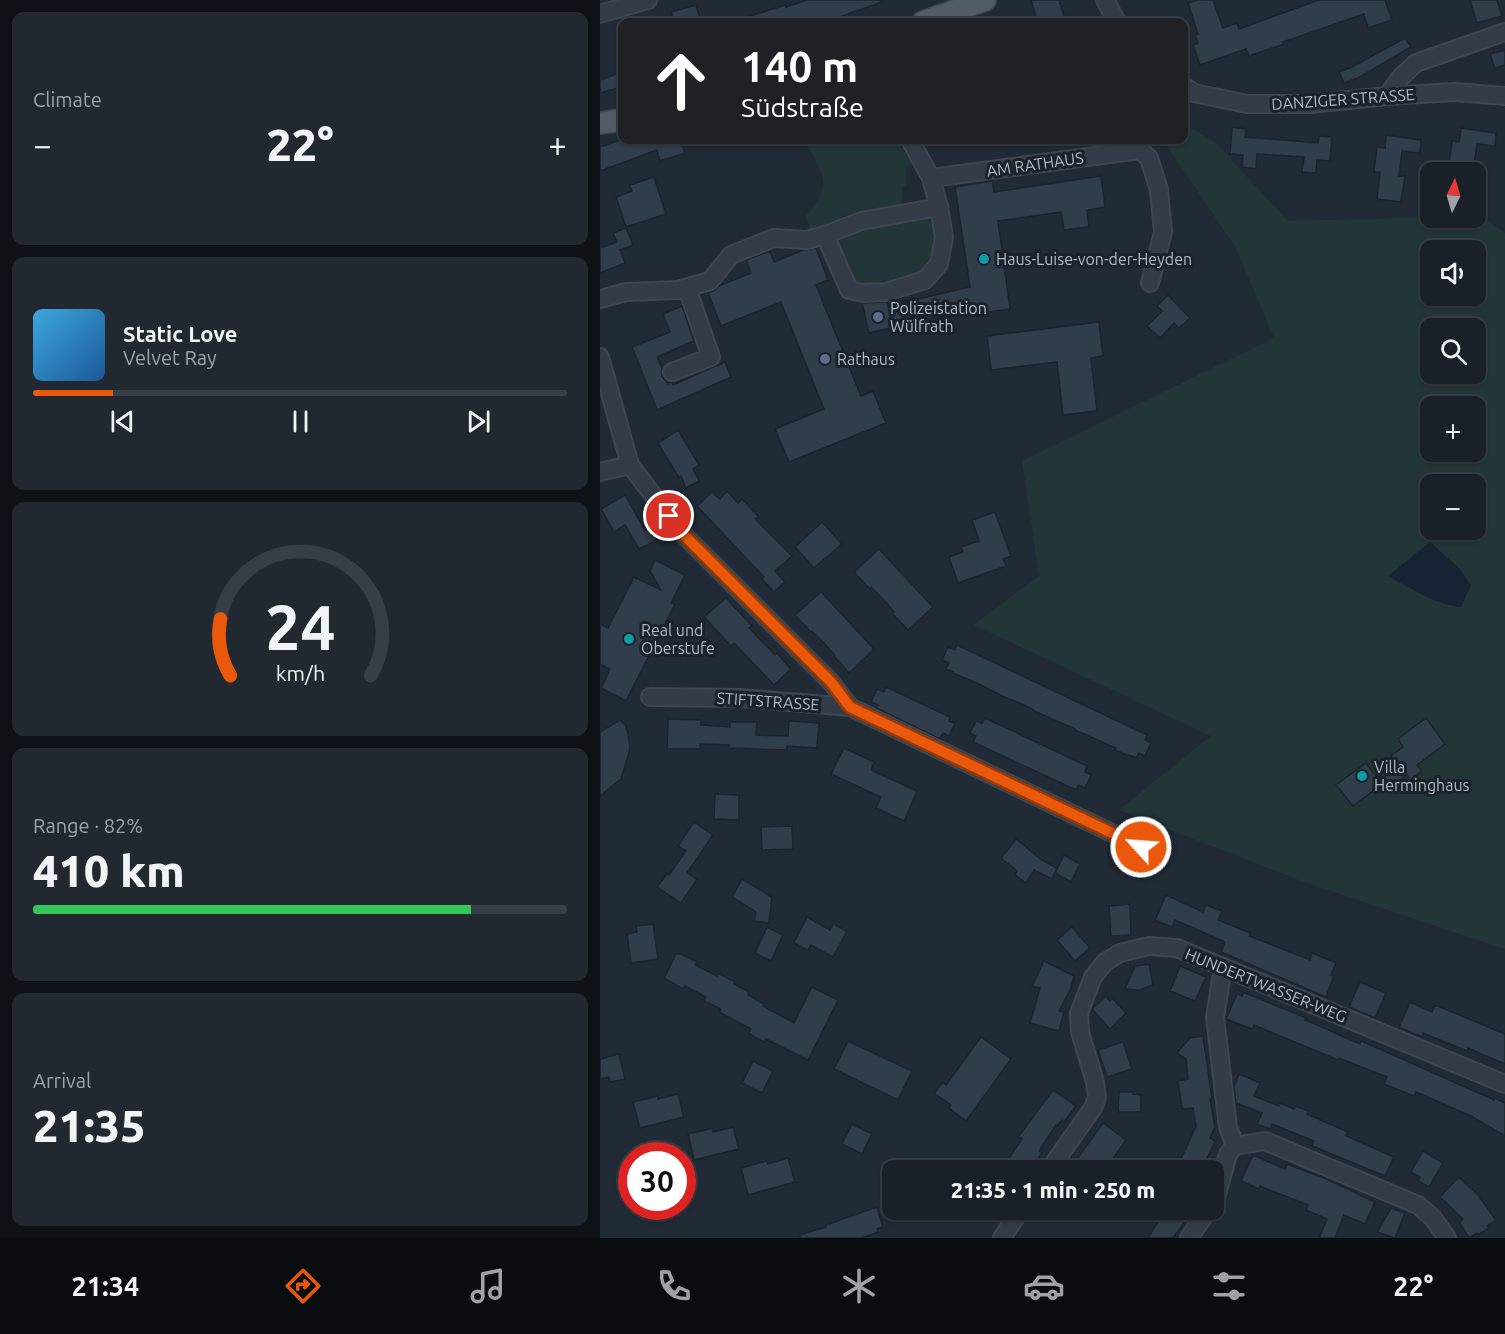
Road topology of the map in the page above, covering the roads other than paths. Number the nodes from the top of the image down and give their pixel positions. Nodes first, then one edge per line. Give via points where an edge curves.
1 (648, 0) edge
2 (985, 0) edge
3 (1104, 0) edge
4 (600, 14) edge
5 (934, 18) edge
6 (1115, 18) edge
7 (1505, 32) edge
8 (1188, 89) edge
9 (1387, 96) junction
10 (1505, 96) edge
11 (618, 121) edge
12 (600, 123) edge
13 (918, 144) edge
14 (1137, 145) edge
15 (931, 178) junction
16 (939, 207) junction
17 (825, 235) junction
18 (1150, 283) dead end
19 (687, 288) junction
20 (600, 299) edge
21 (600, 357) edge
22 (672, 372) dead end
23 (630, 465) junction
24 (600, 472) edge
25 (650, 697) dead end
26 (850, 707) junction
27 (1141, 847) dead end
28 (1223, 967) junction
29 (1505, 1084) edge
30 (1235, 1146) junction
31 (1056, 1160) edge
32 (1224, 1169) edge
33 (1014, 1220) edge
34 (1201, 1220) edge
35 (1002, 1238) edge
36 (1189, 1238) edge
37 (1447, 1238) edge

1 - 4 street
2 - 5 main road
3 - 6 street
7 - 9 street via 1416,63
8 - 9 street, DANZIGER STRASSE via 1248,104 1310,104
9 - 10 street, DANZIGER STRASSE via 1455,92
11 - 12 main road
13 - 15 street
14 - 15 street, AM RATHAUS
14 - 18 street, AM RATHAUS via 1149,158 1159,190 1163,232
15 - 16 street
16 - 17 street via 861,221
16 - 17 street via 944,237 939,264 925,280 886,292 849,290
17 - 19 street via 807,240 774,238 731,255 710,281
19 - 20 street via 626,292
19 - 22 street via 711,357
21 - 23 street
23 - 24 street
23 - 26 street via 682,533 831,682
25 - 26 street, STIFTSTRASSE via 740,698
26 - 27 street, STIFTSTRASSE
28 - 29 street, HUNDERTWASSER-WEG
28 - 30 street via 1215,1017 1228,1127
28 - 31 street, HUNDERTWASSER-WEG via 1177,948 1149,946 1120,953 1105,962 1093,977 1079,1013 1080,1032 1097,1097
30 - 32 street
30 - 37 street via 1265,1141 1418,1205
33 - 35 street
34 - 36 street

